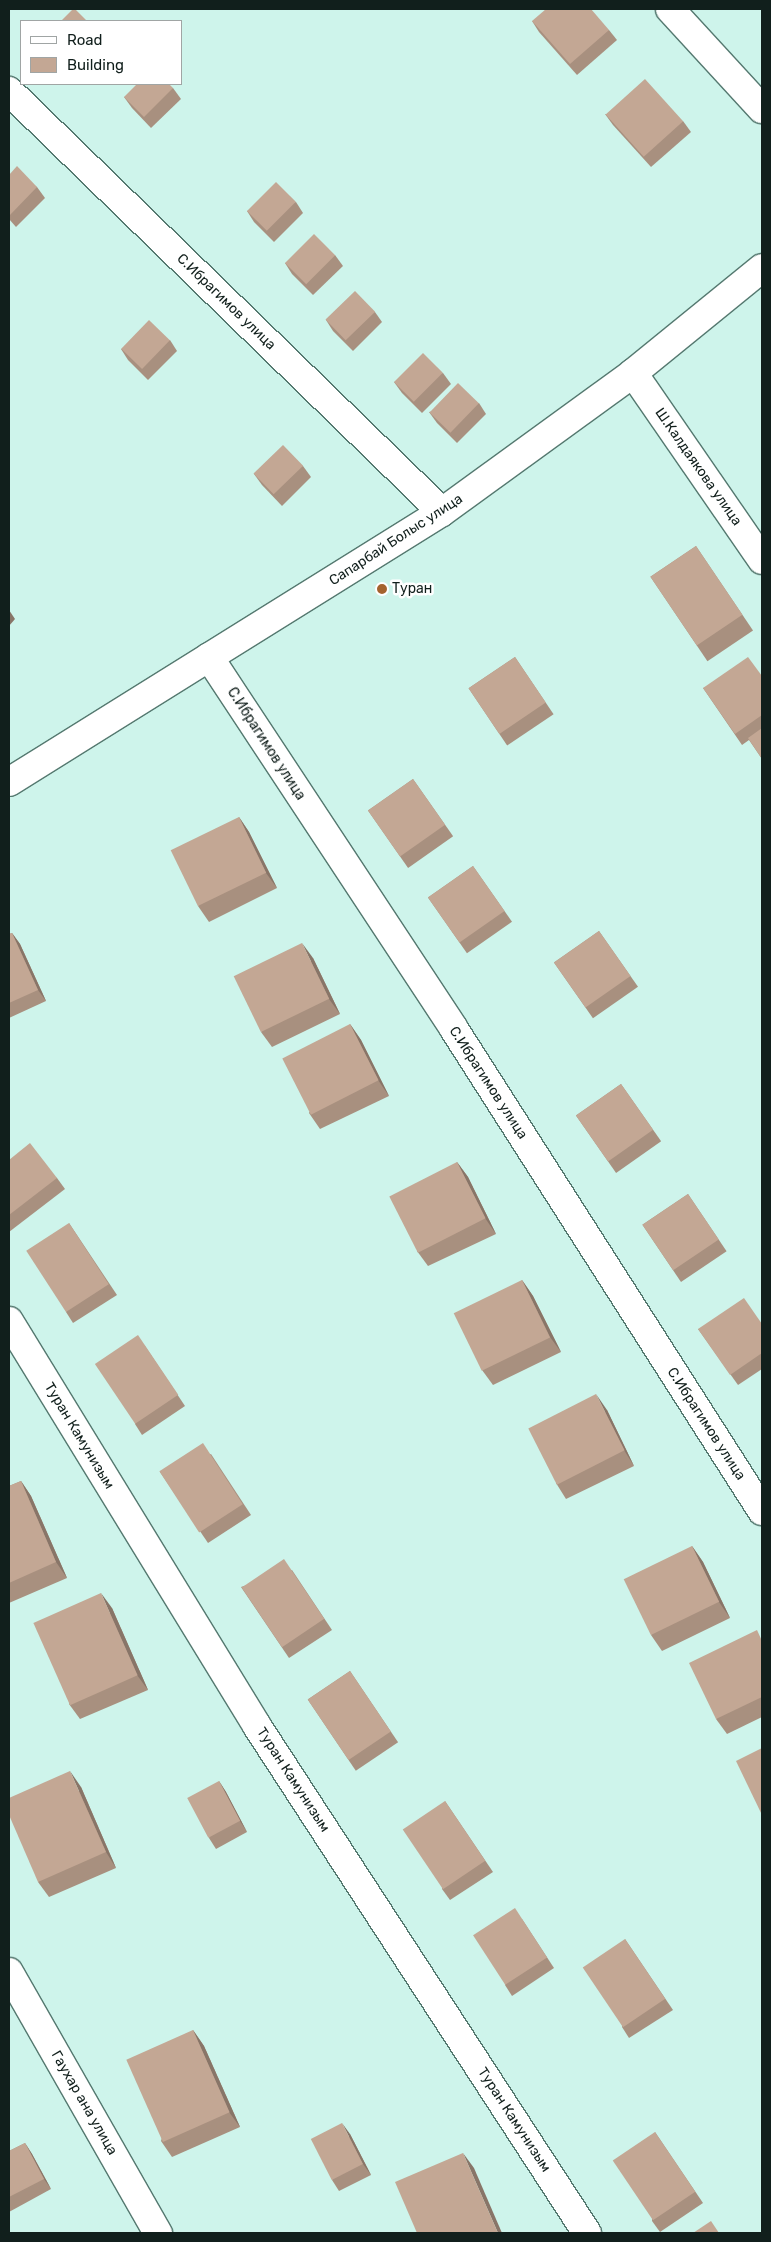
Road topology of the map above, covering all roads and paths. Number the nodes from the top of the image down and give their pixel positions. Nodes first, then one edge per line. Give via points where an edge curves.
1 (670, 9) edge
2 (9, 91) edge
3 (762, 109) edge
4 (762, 268) edge
5 (633, 373) junction
6 (442, 512) junction
7 (762, 560) edge
8 (209, 657) junction
9 (9, 782) edge
10 (9, 1321) edge
11 (762, 1511) edge
12 (9, 1972) edge
13 (158, 2233) edge
14 (587, 2233) edge

1 - 3 street
2 - 6 street, С.Ибрагимов улица
4 - 5 street, Сапарбай Болыс улица
5 - 6 street, Сапарбай Болыс улица
5 - 7 street, Ш.Калдаякова улица
6 - 8 street, Сапарбай Болыс улица
8 - 9 street, Сапарбай Болыс улица
8 - 11 street, С.Ибрагимов улица via 454,1029
10 - 14 street, Туран Камунизым via 257,1726
12 - 13 street, Гаухар ана улица

